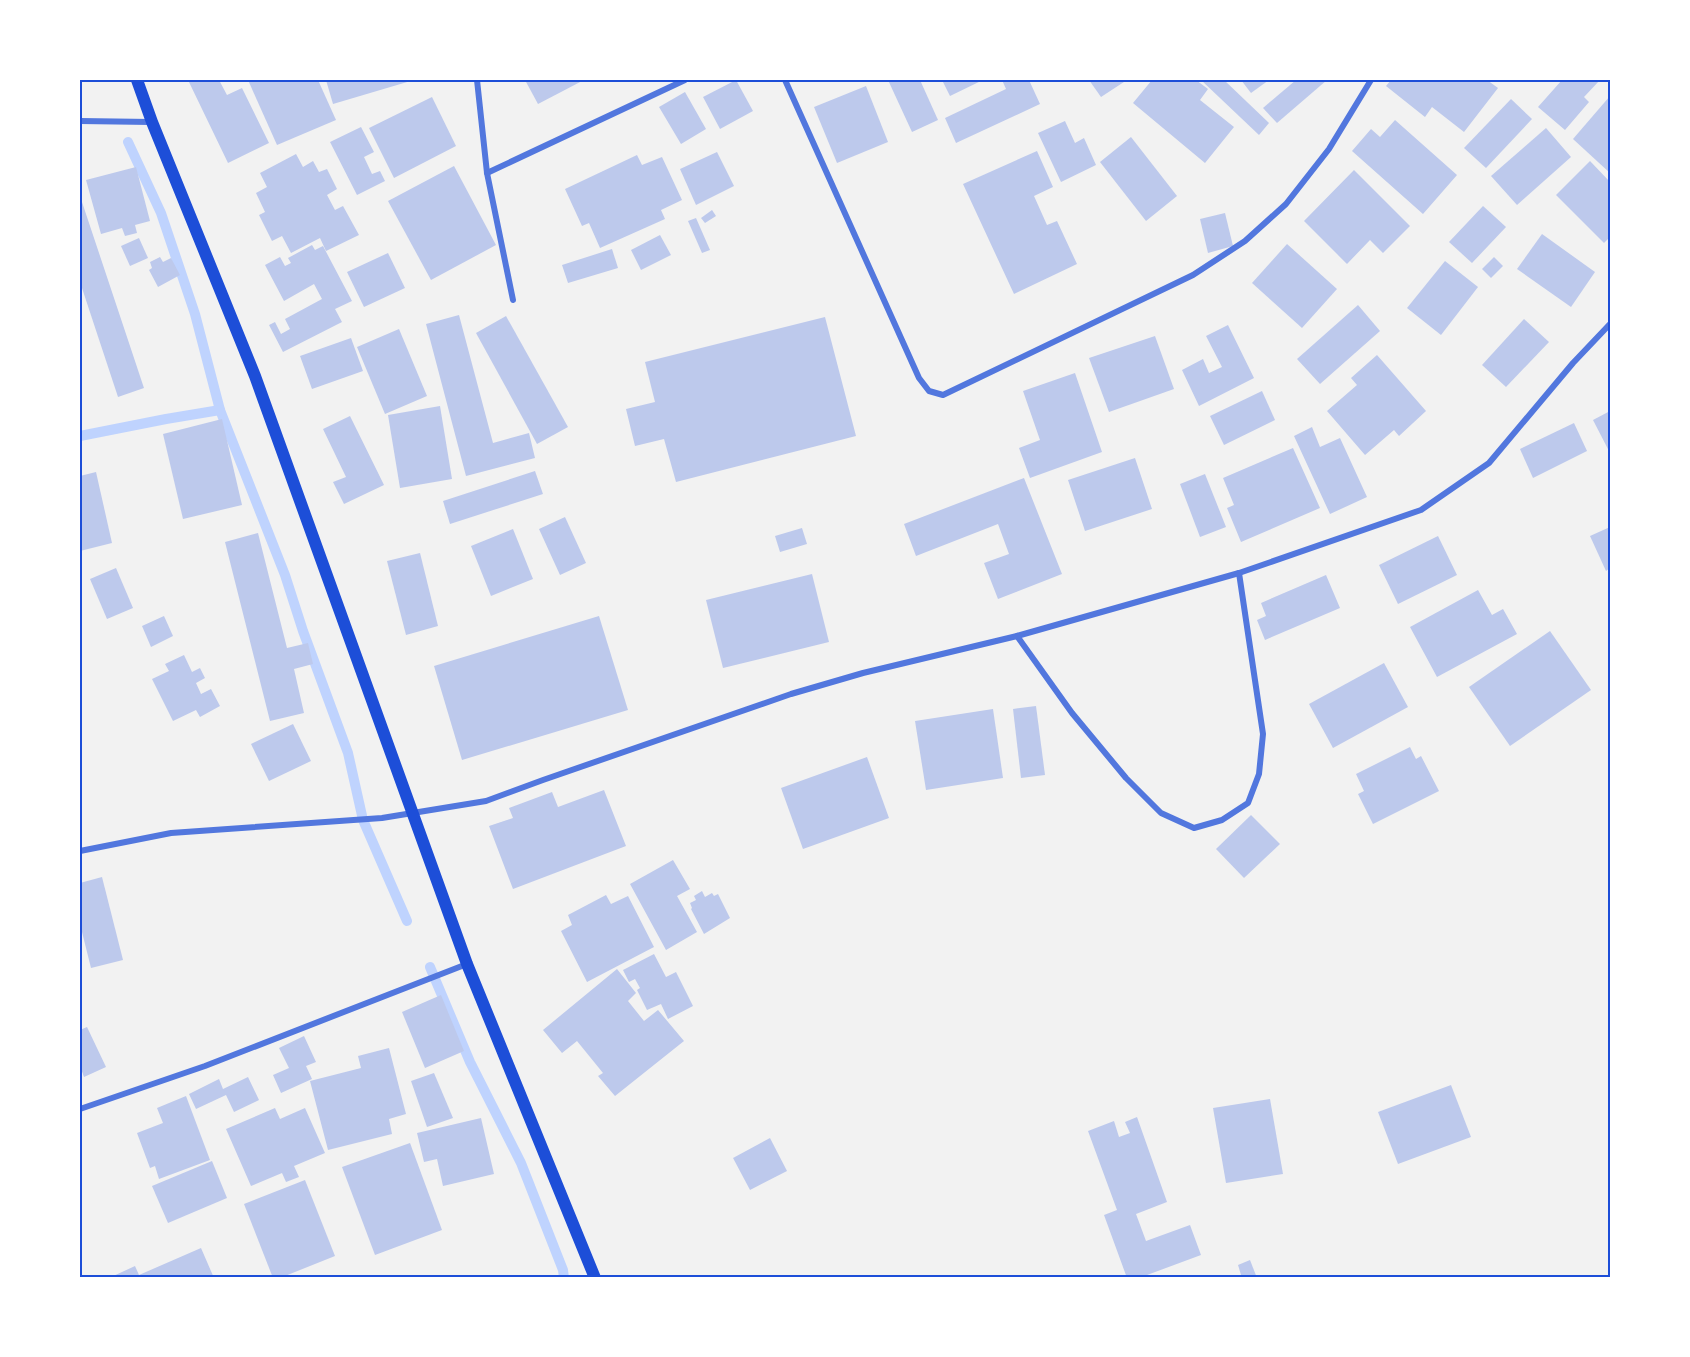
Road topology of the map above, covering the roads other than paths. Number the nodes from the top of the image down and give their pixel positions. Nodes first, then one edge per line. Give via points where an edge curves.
1 (137, 80) edge
2 (477, 80) edge
3 (685, 80) edge
4 (785, 80) edge
5 (1371, 80) edge
6 (80, 121) edge
7 (152, 122) junction
8 (487, 173) junction
9 (513, 300) dead end
10 (1611, 324) edge
11 (1239, 573) junction
12 (1017, 636) junction
13 (413, 813) junction
14 (80, 851) edge
15 (468, 964) junction
16 (80, 1108) edge
17 (595, 1278) edge

1 - 7 main road
2 - 8 street
3 - 8 street
4 - 5 street via 920,378 929,391 943,395 1193,275 1245,242 1286,204 1329,149
6 - 7 street
7 - 13 main road via 255,376
8 - 9 street
10 - 11 street via 1489,463 1421,510
11 - 12 street
11 - 12 street via 1263,734 1259,774 1248,803 1213,823 1194,828 1161,813 1079,721
12 - 13 street via 791,694 486,801
13 - 14 street via 171,833
13 - 15 main road
15 - 16 street via 205,1066
15 - 17 main road

